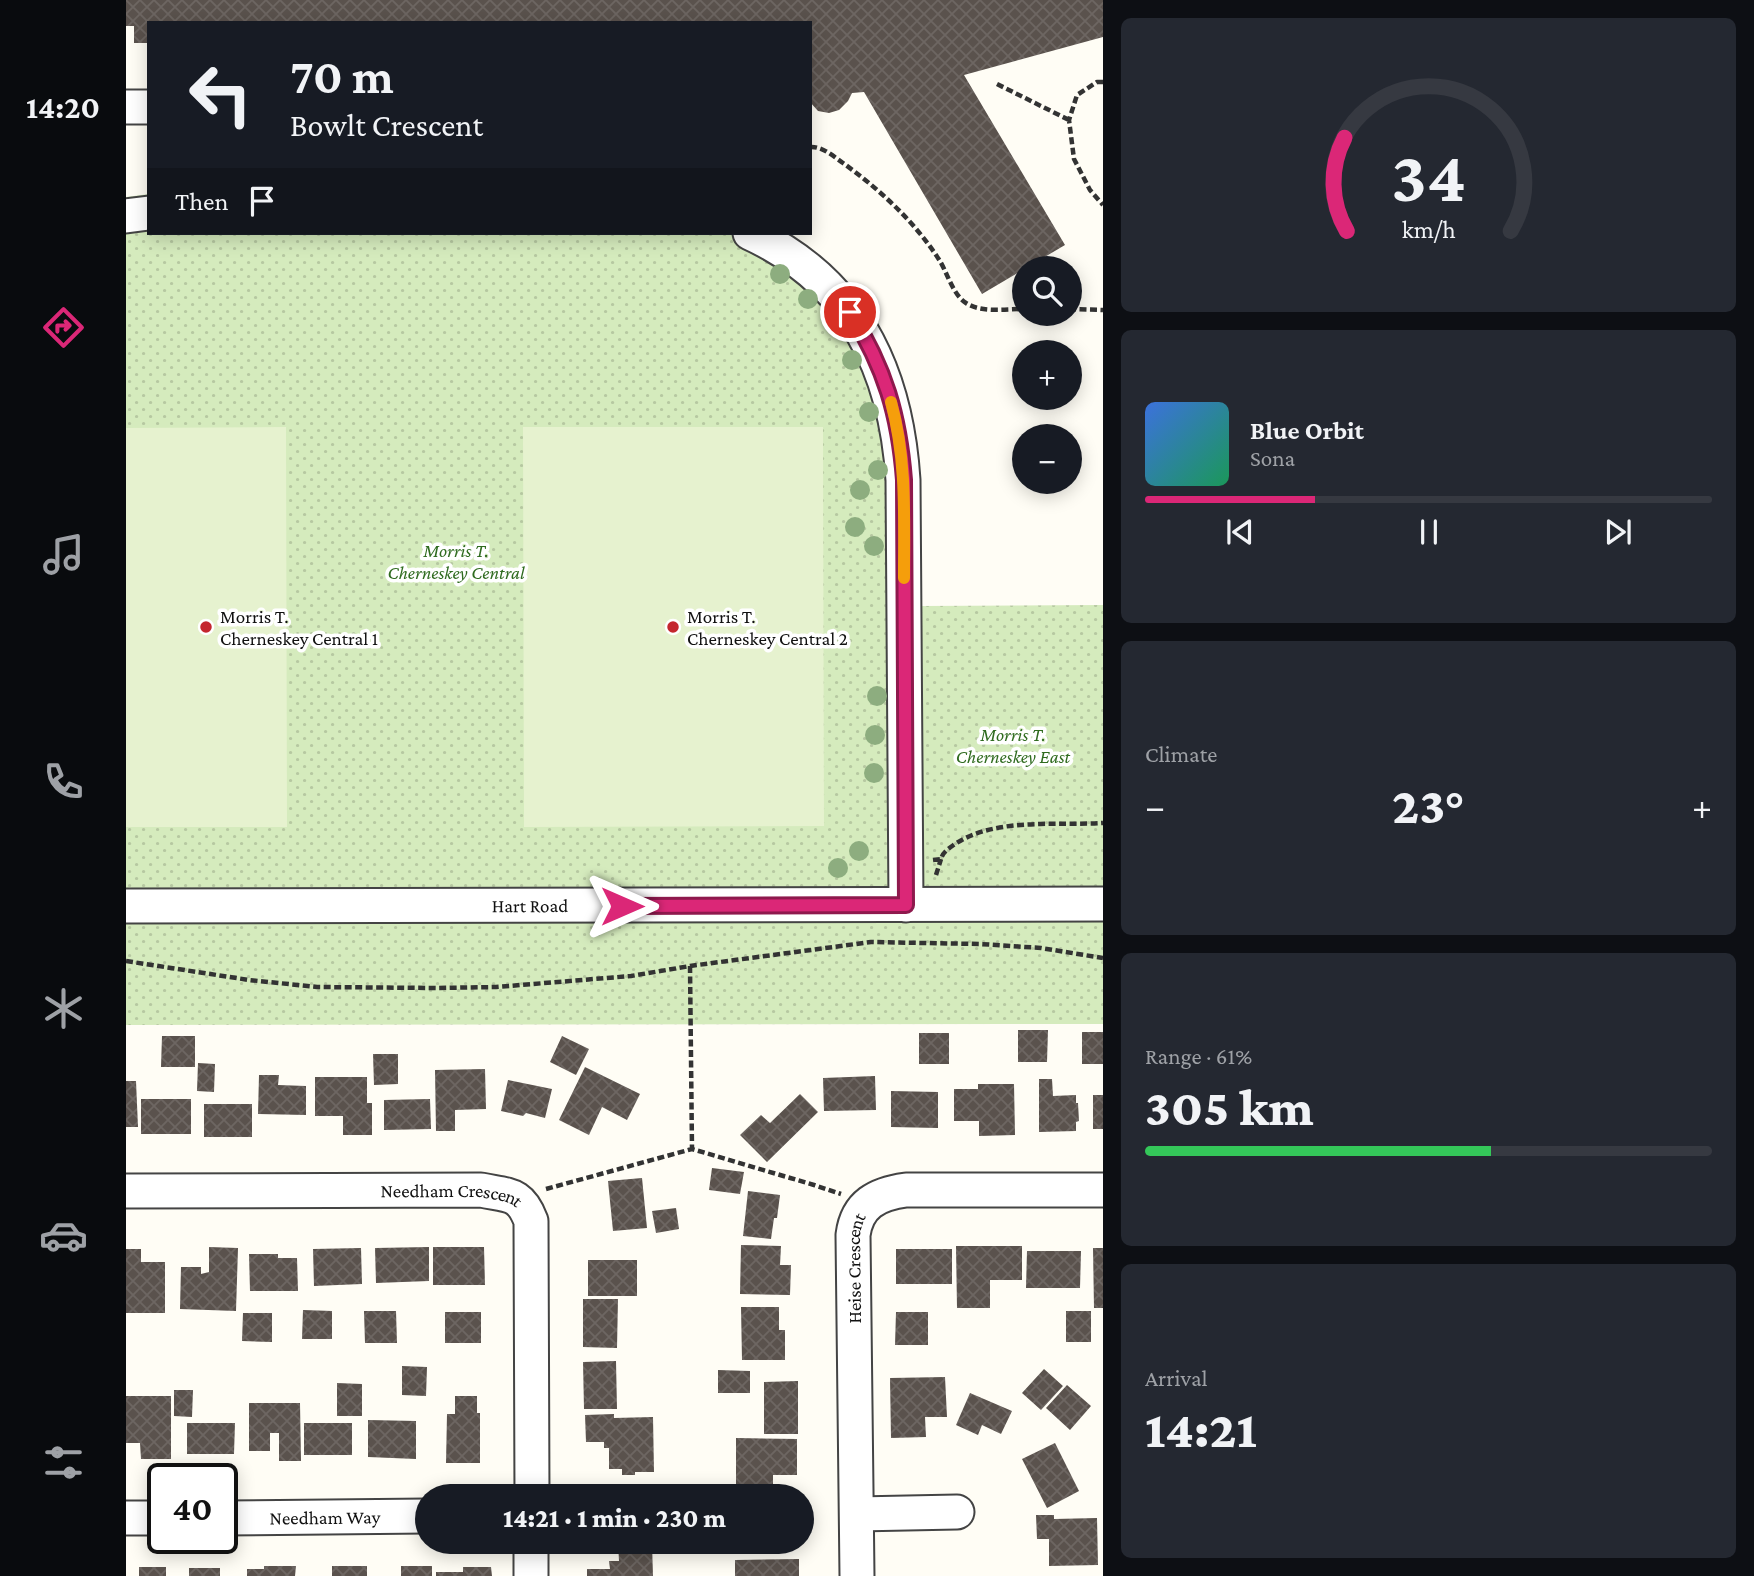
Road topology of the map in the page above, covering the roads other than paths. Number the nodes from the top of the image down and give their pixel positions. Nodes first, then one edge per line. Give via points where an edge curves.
1 (126, 107) edge
2 (147, 107) edge
3 (147, 213) edge
4 (126, 216) edge
5 (754, 235) edge
6 (1103, 904) edge
7 (906, 905) junction
8 (126, 906) edge
9 (1103, 1190) edge
10 (126, 1191) edge
11 (532, 1484) edge
12 (957, 1512) dead end
13 (857, 1514) junction
14 (415, 1516) edge
15 (126, 1518) edge
16 (147, 1518) edge
17 (238, 1518) edge
18 (531, 1554) edge
19 (531, 1576) edge
20 (857, 1576) edge

1 - 2 street
3 - 4 street
5 - 7 street via 810,269 850,312 878,363 895,417 904,480
6 - 7 street, Hart Road
7 - 8 street, Hart Road
9 - 13 street, Heise Crescent via 906,1190 886,1193 861,1210 853,1235
10 - 11 street, Needham Crescent via 481,1190 515,1197 531,1221
12 - 13 street
13 - 20 street, Heise Crescent
14 - 17 street, Needham Way
15 - 16 street
18 - 19 street

